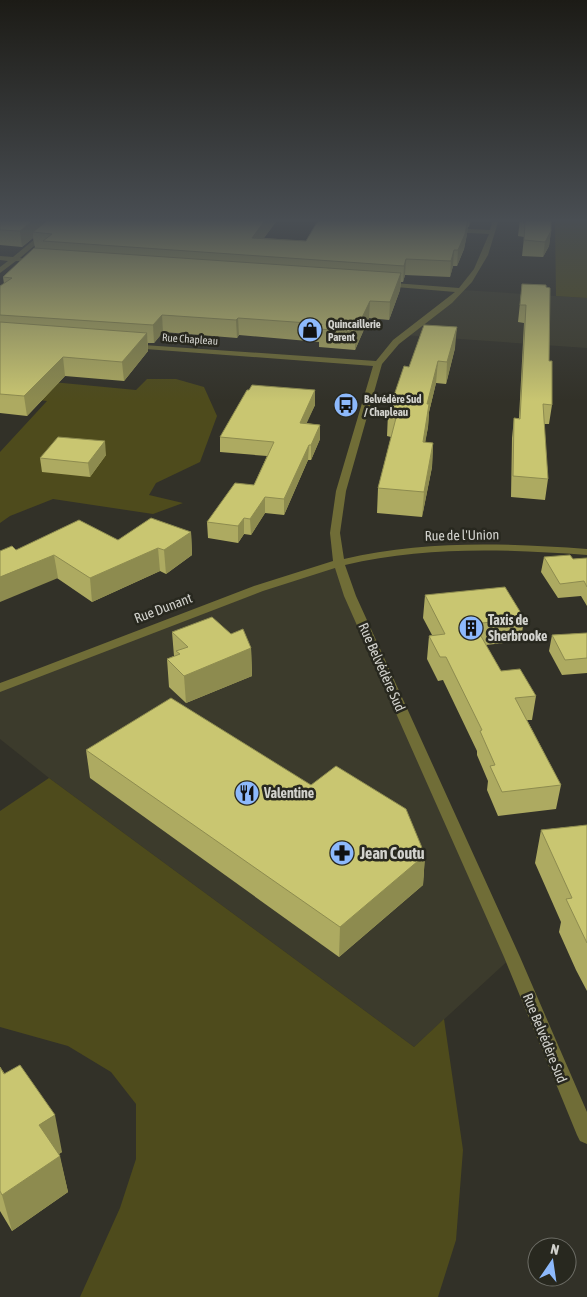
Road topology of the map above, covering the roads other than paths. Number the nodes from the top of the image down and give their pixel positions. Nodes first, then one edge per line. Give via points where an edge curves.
1 (471, 280) edge
2 (374, 284) edge
3 (462, 290) junction
4 (119, 345) edge
5 (378, 364) junction
6 (587, 552) edge
7 (340, 563) junction
8 (0, 688) edge
9 (587, 1135) edge

1 - 3 street, Rue Belvédère Sud
2 - 3 street
3 - 5 street, Rue Belvédère Sud via 395,343
4 - 5 street, Rue Chapleau
5 - 7 street, Rue Belvédère Sud via 341,492 335,533
6 - 7 street, Rue de l'Union via 449,549
7 - 8 street, Rue Dunant via 216,604
7 - 9 street, Rue Belvédère Sud via 350,596 512,957

